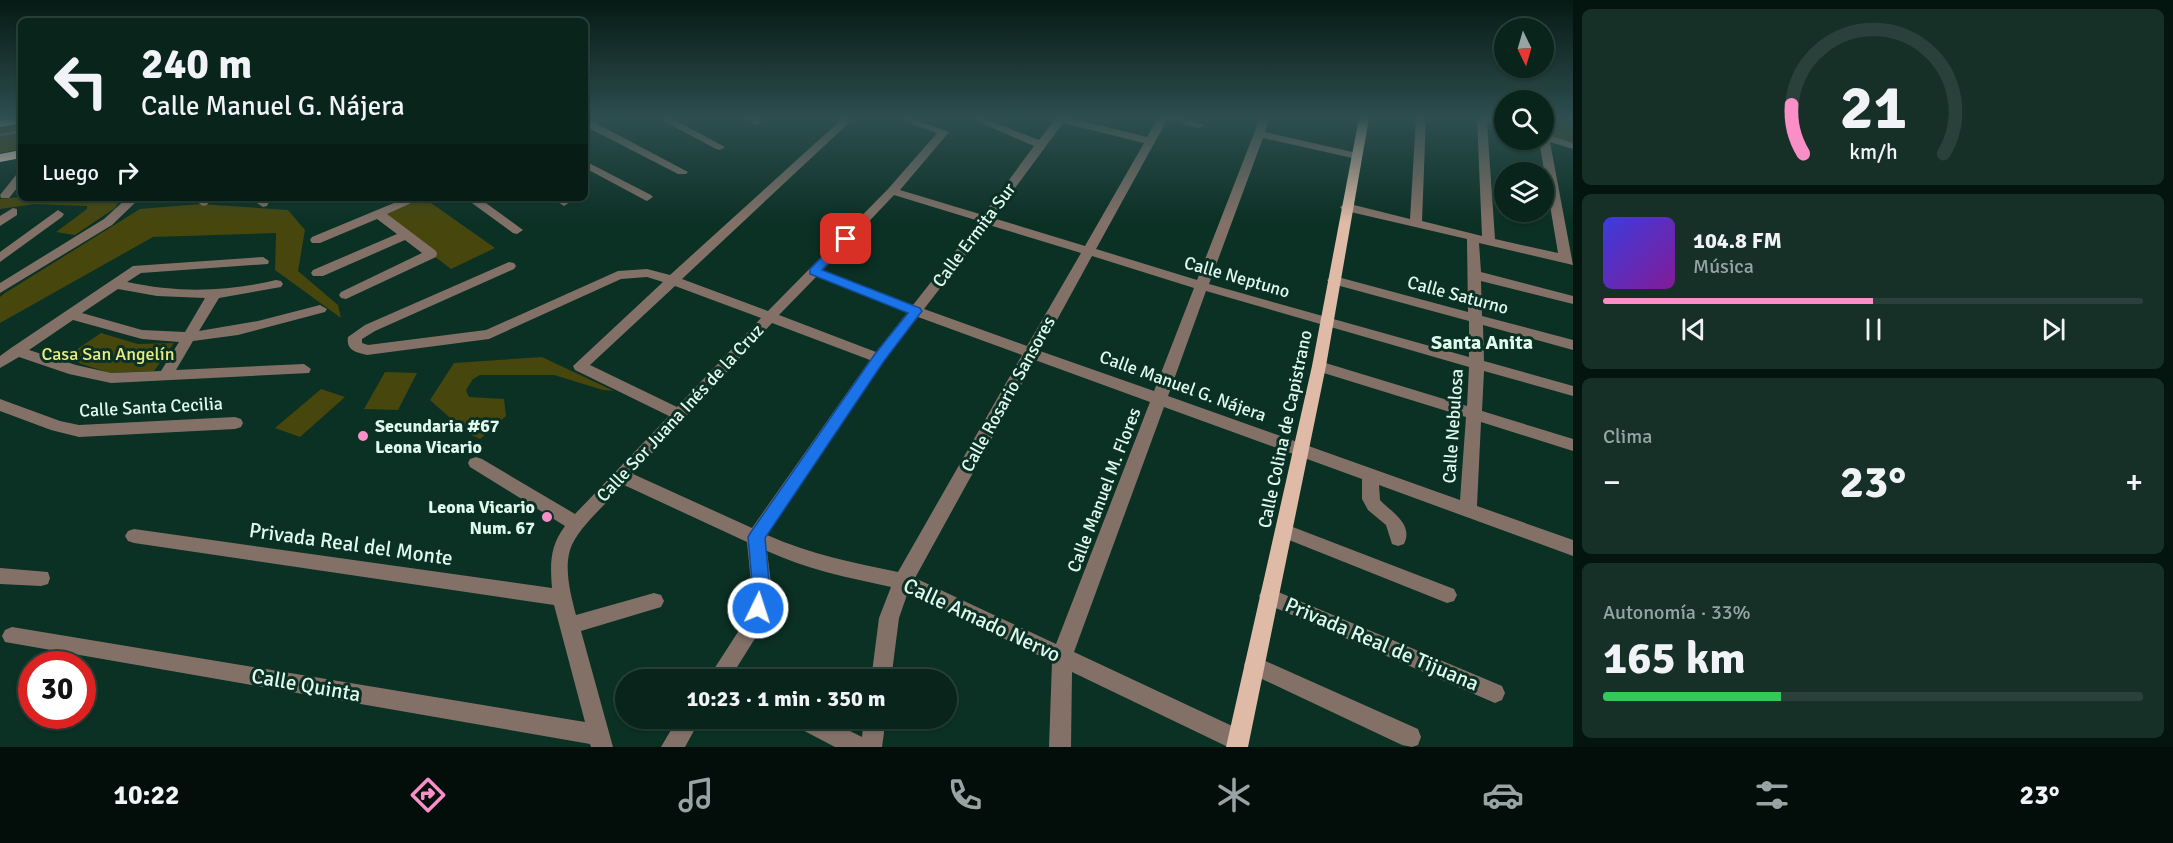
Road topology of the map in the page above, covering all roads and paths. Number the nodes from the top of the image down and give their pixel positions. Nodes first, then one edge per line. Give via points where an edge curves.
1 (644, 153) edge
2 (811, 153) edge
3 (925, 153) edge
4 (1036, 153) edge
5 (1143, 153) edge
6 (1252, 153) edge
7 (1348, 153) edge
8 (1358, 153) edge
9 (1419, 153) edge
10 (1485, 153) edge
11 (1547, 153) edge
12 (18, 154) edge
13 (1358, 156) junction
14 (0, 157) edge
15 (588, 166) edge
16 (682, 172) dead end
17 (18, 179) edge
18 (892, 191) junction
19 (18, 194) edge
20 (3, 196) edge
21 (647, 197) dead end
22 (124, 201) edge
23 (131, 201) edge
24 (407, 201) edge
25 (475, 201) edge
26 (1346, 207) junction
27 (13, 212) dead end
28 (120, 213) junction
29 (58, 214) dead end
30 (379, 214) junction
31 (986, 220) junction
32 (0, 222) edge
33 (1416, 224) junction
34 (517, 230) dead end
35 (406, 235) junction
36 (1473, 237) junction
37 (316, 240) dead end
38 (1489, 241) junction
39 (1089, 252) junction
40 (0, 258) edge
41 (1569, 260) edge
42 (263, 261) dead end
43 (509, 266) dead end
44 (814, 271) junction
45 (318, 273) dead end
46 (1475, 275) junction
47 (672, 280) junction
48 (1334, 280) junction
49 (116, 284) junction
50 (276, 284) dead end
51 (1202, 286) junction
52 (0, 290) edge
53 (214, 294) junction
54 (346, 295) dead end
55 (1573, 300) edge
56 (320, 309) dead end
57 (915, 311) junction
58 (69, 314) junction
59 (770, 317) junction
60 (1476, 318) junction
61 (1327, 321) junction
62 (190, 335) junction
63 (1573, 345) edge
64 (16, 351) junction
65 (1029, 352) junction
66 (879, 358) junction
67 (0, 363) edge
68 (1477, 364) junction
69 (1319, 366) junction
70 (304, 369) dead end
71 (165, 376) junction
72 (1573, 391) edge
73 (1160, 398) junction
74 (0, 405) edge
75 (679, 414) junction
76 (1475, 415) junction
77 (235, 423) dead end
78 (1573, 445) edge
79 (1301, 449) junction
80 (476, 463) dead end
81 (1371, 474) junction
82 (621, 476) junction
83 (1467, 509) junction
84 (577, 524) junction
85 (1285, 531) junction
86 (134, 536) dead end
87 (756, 537) junction
88 (1398, 539) dead end
89 (1573, 548) edge
90 (0, 576) edge
91 (41, 578) dead end
92 (903, 581) junction
93 (1269, 596) junction
94 (1447, 596) dead end
95 (562, 598) junction
96 (654, 601) dead end
97 (570, 626) junction
98 (12, 636) dead end
99 (1062, 656) junction
100 (1254, 665) junction
101 (726, 669) edge
102 (882, 669) edge
103 (1495, 693) dead end
104 (684, 729) edge
105 (823, 729) edge
106 (873, 729) edge
107 (1410, 737) dead end
108 (601, 741) edge
109 (1237, 743) edge
110 (672, 747) edge
111 (858, 747) edge
112 (871, 747) edge
113 (1060, 747) edge

1 - 16 street
2 - 47 street
3 - 18 street, Calle Sor Juana Inés de la Cruz
4 - 31 street, Calle Ermita Sur
5 - 39 street, Calle Rosario Sansores
6 - 51 street, Calle Manuel M. Flores
7 - 13 street
8 - 13 main road, Calle Colina de Capistrano
9 - 33 street
10 - 38 street
11 - 41 street
12 - 14 highway
13 - 26 main road, Calle Colina de Capistrano
15 - 21 street
17 - 20 street
18 - 31 street, Calle Neptuno
18 - 44 street, Calle Sor Juana Inés de la Cruz
19 - 20 street
22 - 28 street
23 - 28 street
24 - 30 street
25 - 34 street
26 - 33 street
26 - 48 main road, Calle Colina de Capistrano
27 - 32 street
28 - 52 street
29 - 40 street
30 - 35 street
30 - 37 street
31 - 39 street, Calle Neptuno
31 - 57 street, Calle Ermita Sur
33 - 36 street
35 - 45 street
35 - 54 street via 431,254
36 - 38 street
36 - 46 street, Calle Nebulosa
38 - 41 street
39 - 51 street, Calle Neptuno
39 - 65 street, Calle Rosario Sansores
42 - 49 street via 143,268
43 - 47 street via 370,328 356,337 354,345 367,351 489,334 618,275 647,273
44 - 57 street, Calle Manuel G. Nájera
44 - 59 street, Calle Sor Juana Inés de la Cruz
46 - 55 street
46 - 60 street, Calle Nebulosa
47 - 59 street
47 - 75 street via 580,366
48 - 60 street, Calle Saturno
48 - 61 main road, Calle Colina de Capistrano
49 - 53 street via 163,294
49 - 58 street
50 - 53 street
51 - 61 street, Calle Neptuno
51 - 73 street, Calle Manuel M. Flores
53 - 62 street
56 - 62 street via 242,331
57 - 65 street, Calle Manuel G. Nájera
57 - 66 street, Calle Ermita Sur
58 - 62 street via 152,336
58 - 64 street
59 - 66 street
59 - 75 street, Calle Sor Juana Inés de la Cruz
60 - 63 street, Calle Saturno
60 - 68 street, Calle Nebulosa
61 - 68 street, Calle Neptuno
61 - 69 main road, Calle Colina de Capistrano
62 - 71 street
64 - 67 street
64 - 71 street via 93,375
65 - 73 street, Calle Manuel G. Nájera
65 - 92 street, Calle Rosario Sansores
66 - 87 street, Calle Ermita Sur
68 - 72 street, Calle Neptuno
68 - 76 street, Calle Nebulosa
69 - 76 street
69 - 79 main road, Calle Colina de Capistrano
70 - 71 street
73 - 79 street, Calle Manuel G. Nájera
73 - 99 street, Calle Manuel M. Flores
74 - 77 street, Calle Santa Cecilia via 79,431
75 - 82 street, Calle Sor Juana Inés de la Cruz
76 - 78 street
76 - 83 street, Calle Nebulosa
79 - 81 street, Calle Manuel G. Nájera
79 - 85 main road, Calle Colina de Capistrano
80 - 84 street
81 - 83 street, Calle Manuel G. Nájera
81 - 88 street via 1370,497 1393,519
82 - 84 street, Calle Sor Juana Inés de la Cruz
82 - 87 street, Calle Amado Nervo
83 - 89 street, Calle Manuel G. Nájera
84 - 95 street, Calle Sor Juana Inés de la Cruz via 565,540 559,559
85 - 93 main road, Calle Colina de Capistrano
85 - 94 street
86 - 95 street, Privada Real del Monte
87 - 92 street, Calle Amado Nervo via 794,555
87 - 101 street via 762,592 754,624
90 - 91 street
92 - 99 street, Calle Amado Nervo
92 - 102 street, Calle Rosario Sansores via 889,618
93 - 100 main road, Calle Colina de Capistrano
93 - 103 street, Privada Real de Tijuana
95 - 97 street, Calle Sor Juana Inés de la Cruz
96 - 97 street
97 - 108 street, Calle Sor Juana Inés de la Cruz
98 - 108 street, Calle Quinta
99 - 109 street, Calle Amado Nervo
99 - 113 street, Calle Manuel M. Flores
100 - 107 street
100 - 109 main road, Calle Colina de Capistrano
104 - 110 street
105 - 111 street
106 - 112 street

